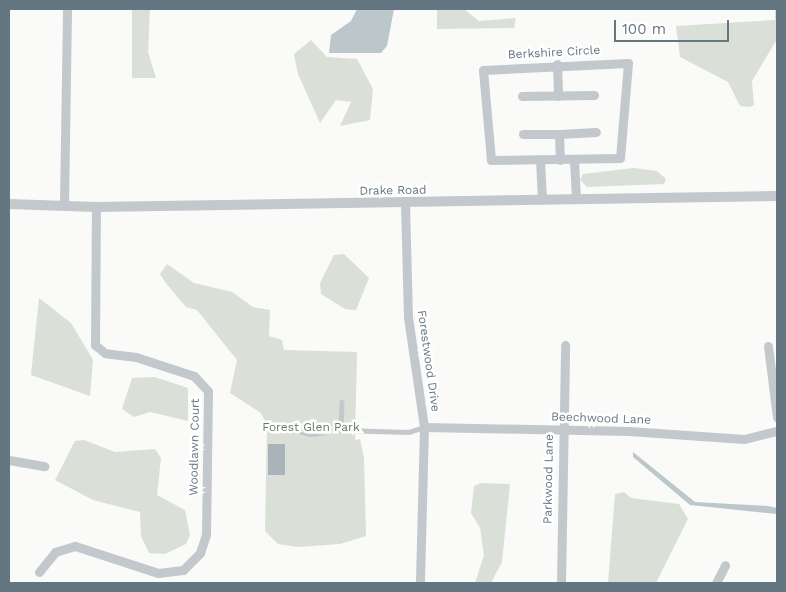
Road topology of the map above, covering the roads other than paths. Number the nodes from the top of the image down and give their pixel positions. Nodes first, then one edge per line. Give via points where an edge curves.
1 (67, 9) edge
2 (557, 64) junction
3 (594, 95) dead end
4 (522, 96) dead end
5 (558, 96) junction
6 (596, 132) dead end
7 (524, 134) dead end
8 (559, 134) junction
9 (540, 160) junction
10 (560, 160) junction
11 (574, 160) junction
12 (777, 196) edge
13 (576, 199) junction
14 (542, 200) junction
15 (405, 203) junction
16 (9, 204) edge
17 (64, 204) junction
18 (96, 207) junction
19 (565, 345) dead end
20 (768, 346) dead end
21 (342, 402) dead end
22 (777, 416) edge
23 (424, 427) junction
24 (563, 430) junction
25 (777, 431) edge
26 (9, 460) edge
27 (44, 466) dead end
28 (724, 565) dead end
29 (39, 572) dead end
30 (420, 583) edge
31 (561, 583) edge
32 (716, 583) edge

1 - 17 street
2 - 5 street
2 - 9 street, Berkshire Circle via 483,70 492,160
2 - 11 street, Berkshire Circle via 628,63 620,158
3 - 5 street
4 - 5 street
6 - 8 street
7 - 8 street
8 - 10 street
9 - 10 street
9 - 14 street
10 - 11 street
11 - 13 street
12 - 13 street, Drake Road
13 - 14 street, Drake Road
14 - 15 street, Drake Road
15 - 18 street, Drake Road
15 - 23 street, Forestwood Drive via 408,317
16 - 17 street, Drake Road
17 - 18 street, Drake Road
18 - 29 street, Woodlawn Court via 95,345 105,353 136,357 194,376 208,391 206,535 200,553 184,570 158,573 75,546 54,552
19 - 24 street, Parkwood Lane
20 - 22 street
21 - 23 lane via 341,430 409,432
23 - 24 street, Beechwood Lane
23 - 30 street, Forestwood Drive
24 - 25 street, Beechwood Lane via 744,438
24 - 31 street, Parkwood Lane
26 - 27 street
28 - 32 street

